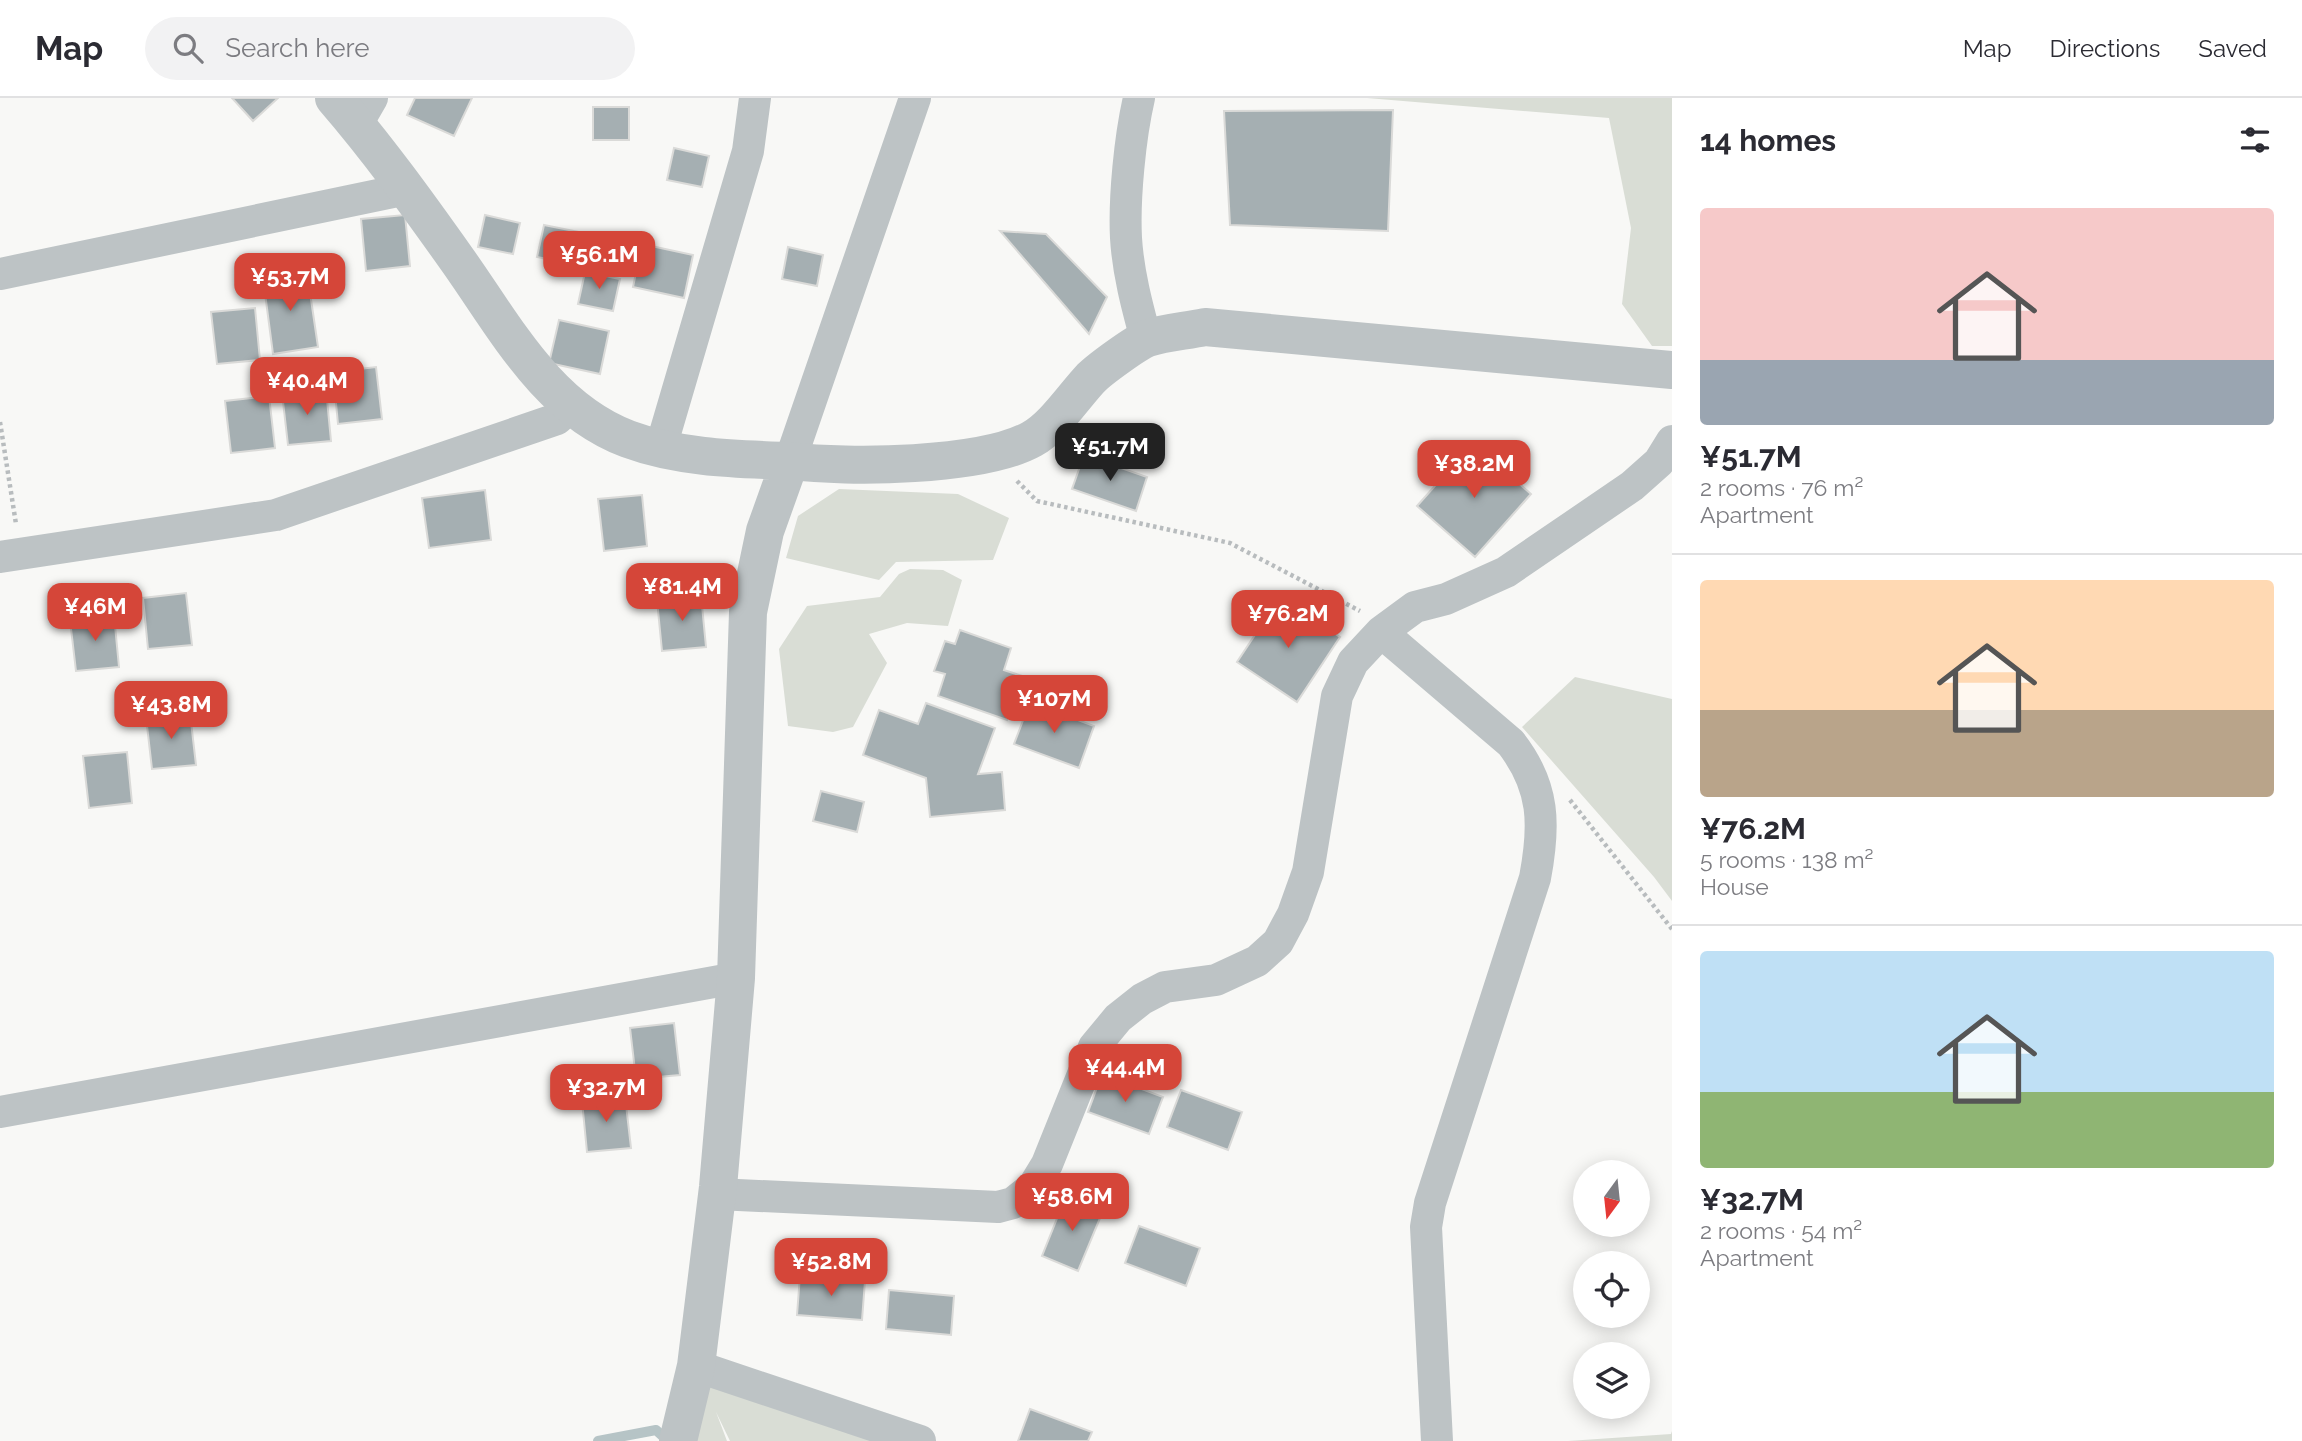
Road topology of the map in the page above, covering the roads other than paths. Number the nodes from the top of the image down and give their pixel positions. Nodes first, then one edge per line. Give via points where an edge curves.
1 (755, 98) edge
2 (915, 98) edge
3 (1139, 98) edge
4 (354, 107) edge
5 (407, 189) junction
6 (0, 274) edge
7 (1146, 339) junction
8 (1672, 370) edge
9 (570, 407) junction
10 (1672, 441) edge
11 (660, 447) junction
12 (790, 461) junction
13 (10, 555) edge
14 (1381, 632) junction
15 (736, 978) junction
16 (0, 1112) edge
17 (717, 1194) junction
18 (696, 1366) junction
19 (678, 1441) edge
20 (920, 1441) edge
21 (1437, 1441) edge

1 - 11 street via 748,151
2 - 12 street
3 - 7 street via 1126,238 1135,302
4 - 5 street
5 - 6 street
5 - 9 street via 530,364
7 - 8 street via 1205,327
7 - 12 street via 1093,377 1033,439 989,453 932,461 823,465
9 - 11 street via 628,439
9 - 13 street via 557,419 276,515
10 - 14 street via 1659,462 1632,486 1522,562 1446,599 1415,607
11 - 12 street via 727,458
12 - 15 street via 765,531 748,612
14 - 17 street via 1353,662 1337,696 1308,872 1278,942 1257,961 1216,980 1165,987 1118,1018 1094,1047 1033,1188 1013,1203 998,1207
14 - 21 street via 1511,743 1536,785 1541,810 1535,878 1426,1227
15 - 16 street
15 - 17 street
17 - 18 street
18 - 19 street
18 - 20 street

